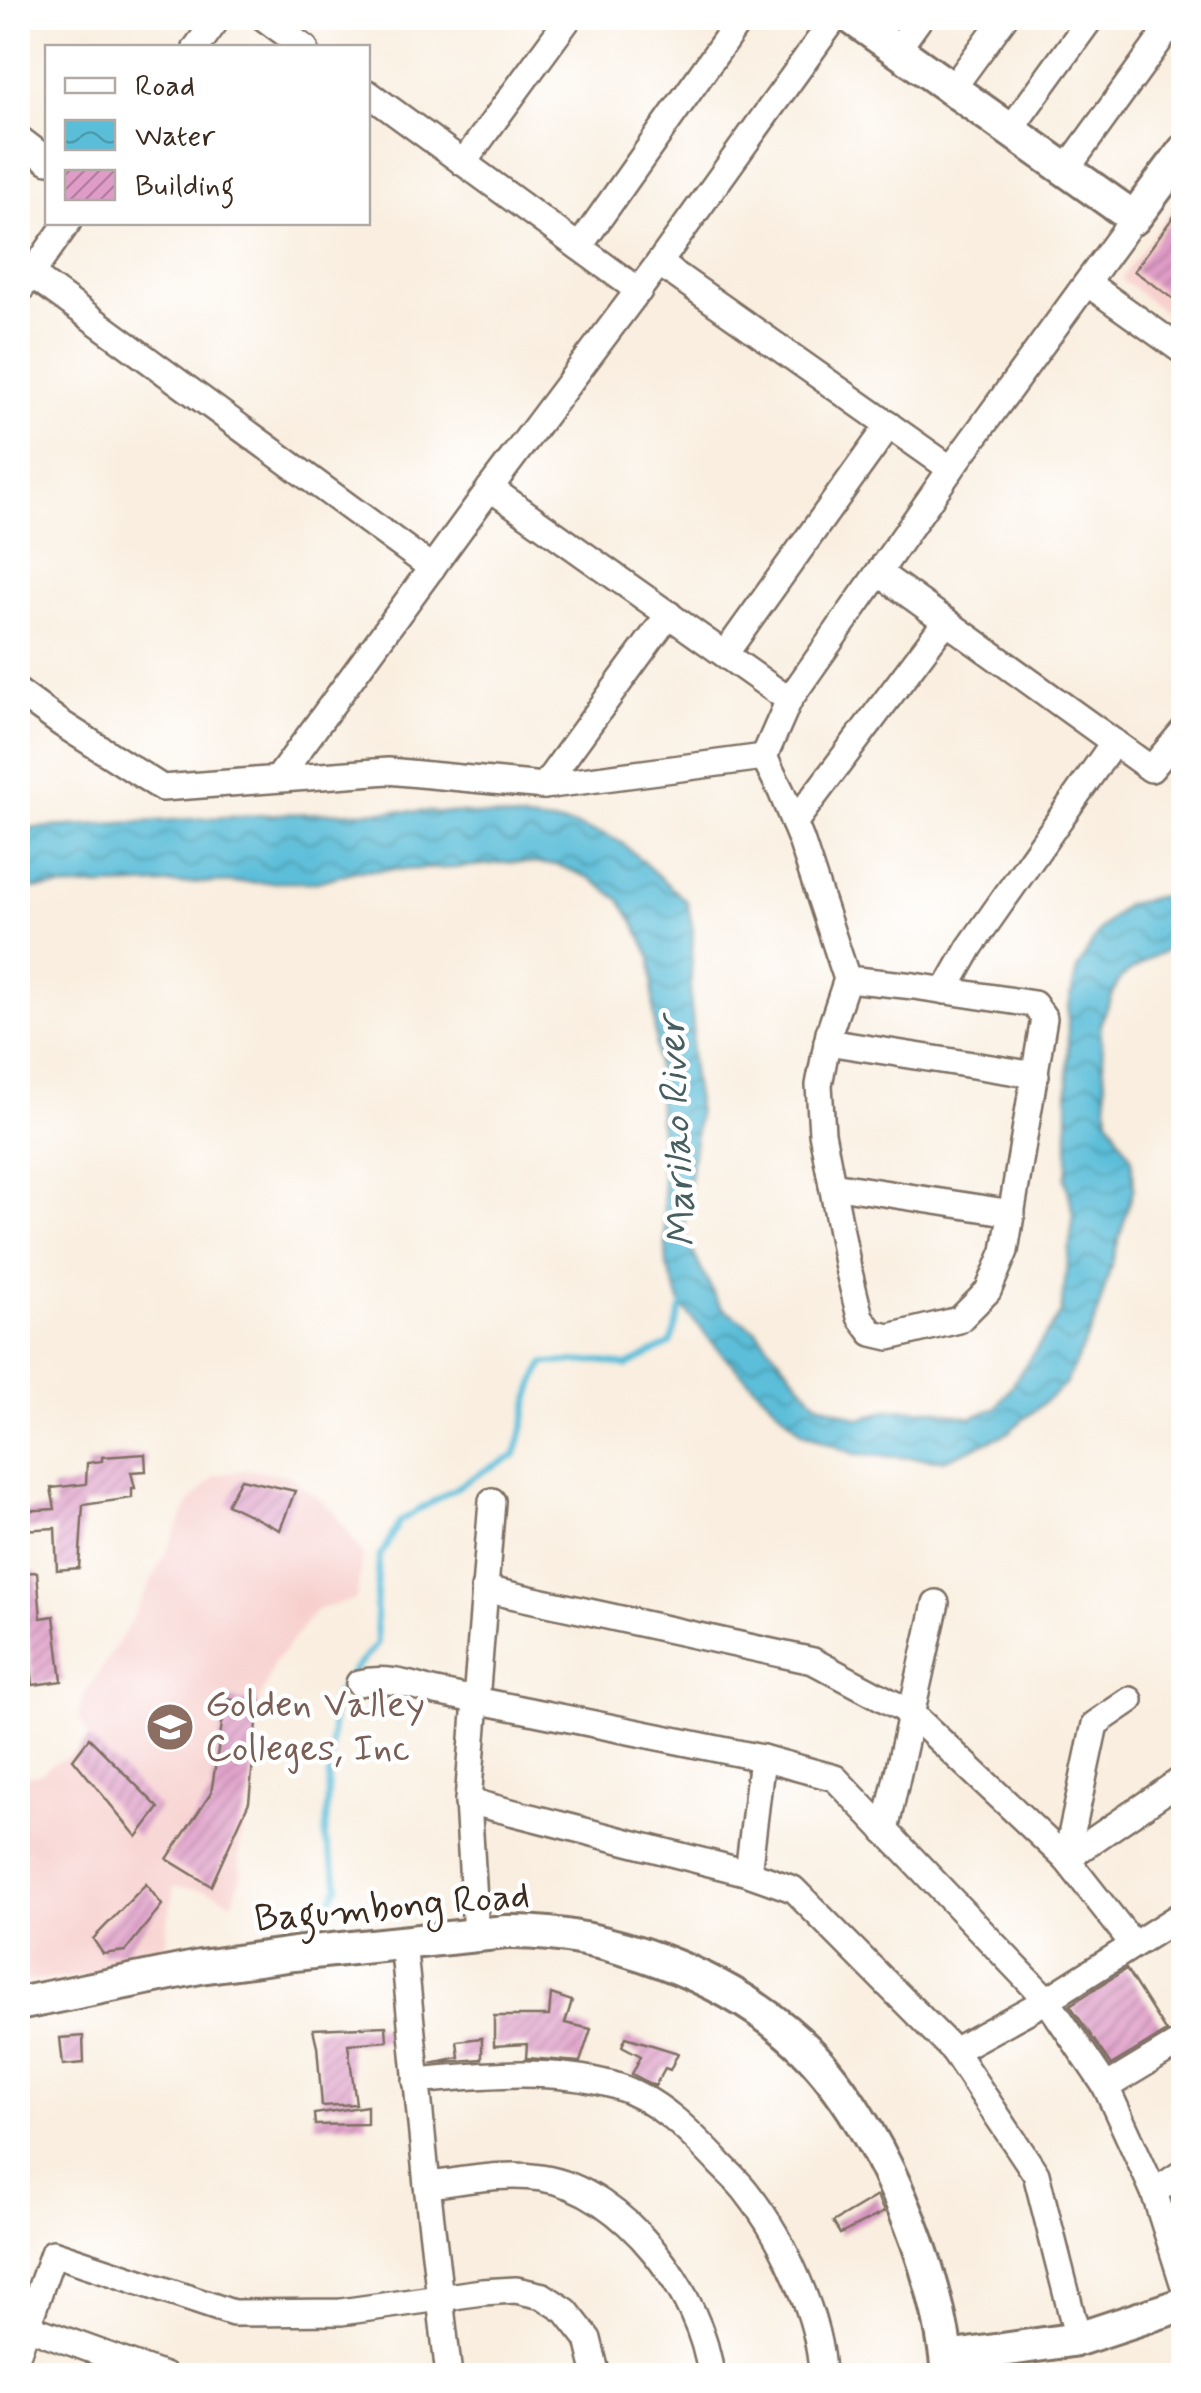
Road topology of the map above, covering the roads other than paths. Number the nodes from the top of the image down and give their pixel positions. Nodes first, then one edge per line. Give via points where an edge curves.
1 (218, 18) edge
2 (264, 18) edge
3 (569, 18) edge
4 (741, 18) edge
5 (835, 18) edge
6 (852, 18) edge
7 (920, 18) edge
8 (1004, 18) edge
9 (1091, 18) edge
10 (1176, 18) edge
11 (198, 45) edge
12 (301, 45) edge
13 (897, 50) junction
14 (952, 89) junction
15 (370, 94) edge
16 (1010, 130) junction
17 (18, 138) edge
18 (1184, 152) edge
19 (45, 159) edge
20 (463, 163) junction
21 (1066, 170) junction
22 (1134, 218) junction
23 (66, 225) edge
24 (579, 247) junction
25 (660, 263) junction
26 (24, 283) edge
27 (1086, 284) junction
28 (639, 291) junction
29 (1184, 352) edge
30 (889, 425) junction
31 (952, 469) junction
32 (490, 488) junction
33 (432, 568) junction
34 (878, 572) junction
35 (669, 614) junction
36 (946, 621) junction
37 (724, 654) junction
38 (18, 692) edge
39 (789, 700) junction
40 (1184, 730) edge
41 (1114, 742) junction
42 (764, 757) junction
43 (278, 777) junction
44 (544, 786) junction
45 (794, 822) junction
46 (847, 979) junction
47 (945, 991) junction
48 (827, 1042) junction
49 (1036, 1075) junction
50 (832, 1185) junction
51 (1012, 1213) junction
52 (492, 1501) dead end
53 (484, 1589) junction
54 (936, 1603) dead end
55 (358, 1683) dead end
56 (476, 1698) junction
57 (1130, 1700) dead end
58 (911, 1713) junction
59 (762, 1758) junction
60 (1184, 1778) edge
61 (468, 1800) junction
62 (885, 1831) junction
63 (1066, 1859) junction
64 (748, 1872) junction
65 (1184, 1912) edge
66 (476, 1934) junction
67 (403, 1942) junction
68 (1133, 1944) junction
69 (1047, 2000) junction
70 (18, 2004) edge
71 (1184, 2040) edge
72 (954, 2051) junction
73 (416, 2081) junction
74 (1106, 2088) junction
75 (1184, 2172) edge
76 (426, 2185) junction
77 (1154, 2192) junction
78 (1184, 2286) edge
79 (440, 2298) junction
80 (1184, 2304) edge
81 (22, 2324) edge
82 (1078, 2339) junction
83 (18, 2352) edge
84 (947, 2366) edge
85 (164, 2376) edge
86 (449, 2376) edge
87 (598, 2376) edge
88 (711, 2376) edge
89 (822, 2376) edge

1 - 11 street
2 - 12 street
3 - 20 street
4 - 24 street
5 - 25 street
6 - 13 street
7 - 13 street
8 - 14 street
9 - 16 street
10 - 21 street
13 - 14 street
14 - 16 street
15 - 20 street
16 - 21 street
17 - 19 street
18 - 22 street
20 - 24 street
21 - 22 street
22 - 27 street
23 - 26 street
24 - 28 street
25 - 28 street
25 - 30 street
26 - 33 street
27 - 29 street
27 - 31 street
28 - 32 street
30 - 31 street
30 - 37 street
31 - 34 street
32 - 33 street
32 - 35 street
33 - 43 street
34 - 36 street
34 - 39 street
35 - 37 street
35 - 44 street
36 - 41 street
36 - 45 street
37 - 39 street
38 - 43 street via 162,788
39 - 42 street
40 - 41 street via 1151,769
41 - 47 street
42 - 44 street
42 - 45 street
43 - 44 street via 388,770
45 - 46 street
46 - 47 street
46 - 48 street
47 - 49 street via 1034,1004 1044,1018
48 - 49 street
48 - 50 street via 820,1085
49 - 51 street
50 - 51 street
50 - 51 street via 860,1317 872,1333 889,1338 958,1320 988,1292
52 - 53 street
53 - 56 street
53 - 58 street via 813,1660
54 - 58 street
55 - 56 street via 388,1680
56 - 59 street
56 - 61 street
57 - 63 street via 1095,1724
58 - 62 street
58 - 63 street
59 - 62 street via 836,1778
59 - 64 street
60 - 63 street
61 - 64 street
61 - 66 street
62 - 69 street
63 - 68 street
64 - 72 street via 793,1889
65 - 68 street
66 - 67 street, Bagumbong Road
66 - 84 street, Bagumbong Road via 558,1935 644,1956 725,1991 802,2045 858,2117 893,2181 921,2254
67 - 70 street, Bagumbong Road via 200,1967
67 - 73 street
68 - 69 street
69 - 72 street
69 - 74 street
71 - 74 street
72 - 82 street via 1036,2174
73 - 76 street
73 - 89 street via 545,2075 615,2086 665,2110 748,2194 773,2232 812,2315
74 - 77 street
75 - 77 street
76 - 79 street
76 - 88 street via 542,2178 602,2203 659,2257 682,2291
77 - 78 street
79 - 81 street via 341,2312 233,2312 54,2253
79 - 86 street
79 - 87 street via 516,2290 543,2296 588,2339
80 - 82 street
81 - 83 street
81 - 85 street
82 - 84 street

